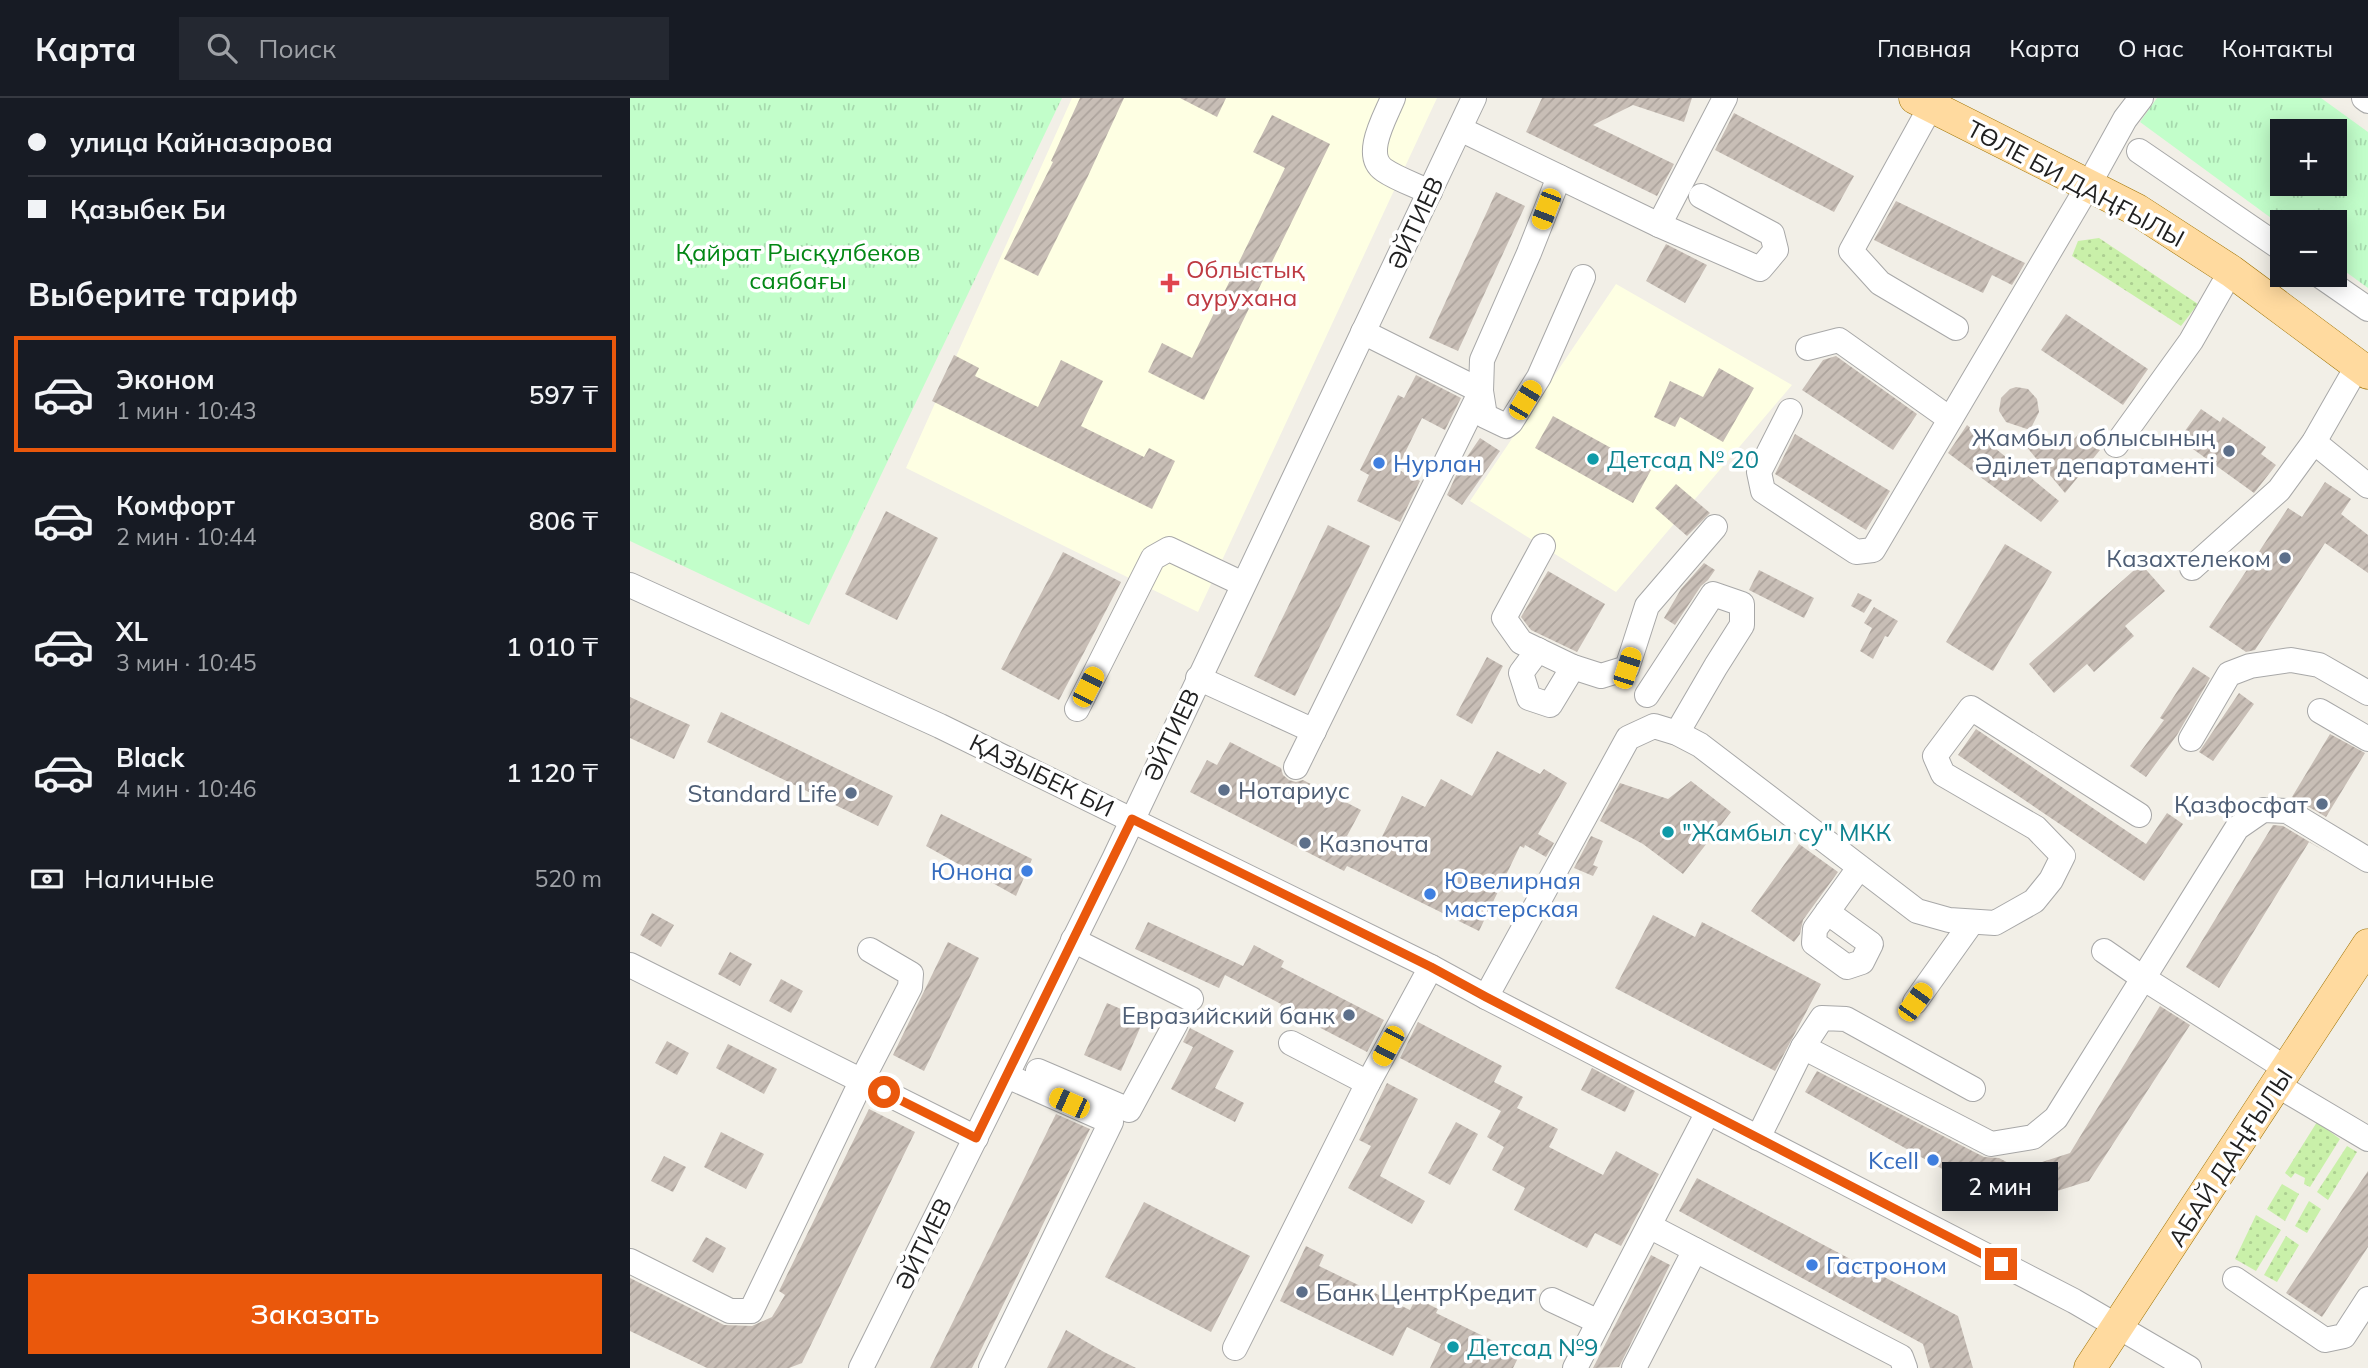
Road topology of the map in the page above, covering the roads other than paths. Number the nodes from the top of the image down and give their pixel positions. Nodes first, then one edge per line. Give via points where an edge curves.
1 (1393, 98) edge
2 (1475, 98) edge
3 (1726, 98) edge
4 (2141, 98) edge
5 (2364, 98) edge
6 (2368, 101) edge
7 (1923, 102) edge
8 (1460, 130) junction
9 (2139, 151) dead end
10 (1559, 177) junction
11 (2088, 186) junction
12 (1430, 192) junction
13 (1701, 196) dead end
14 (1659, 225) junction
15 (2270, 242) edge
16 (2231, 271) junction
17 (1583, 277) dead end
18 (2336, 287) edge
19 (2368, 309) edge
20 (1956, 328) dead end
21 (1363, 332) junction
22 (1808, 348) dead end
23 (2363, 369) edge
24 (1481, 391) junction
25 (1790, 411) dead end
26 (1950, 419) junction
27 (2314, 442) junction
28 (2116, 446) dead end
29 (2368, 486) edge
30 (1715, 527) dead end
31 (1543, 547) dead end
32 (2192, 568) dead end
33 (1243, 584) junction
34 (630, 585) edge
35 (1538, 650) junction
36 (1672, 655) junction
37 (1716, 666) junction
38 (1573, 667) junction
39 (1627, 668) junction
40 (1198, 678) junction
41 (2368, 693) edge
42 (1647, 695) junction
43 (1077, 709) dead end
44 (2320, 711) dead end
45 (1665, 730) junction
46 (1314, 731) junction
47 (2368, 738) edge
48 (2191, 739) dead end
49 (1297, 767) dead end
50 (2139, 815) dead end
51 (1132, 819) junction
52 (2368, 860) edge
53 (1859, 868) junction
54 (1827, 912) dead end
55 (1972, 922) junction
56 (1073, 940) junction
57 (2368, 945) edge
58 (870, 950) dead end
59 (2104, 951) dead end
60 (630, 965) edge
61 (1431, 967) junction
62 (2143, 978) junction
63 (1486, 997) junction
64 (1191, 999) dead end
65 (1915, 1002) dead end
66 (1176, 1023) dead end
67 (1291, 1043) dead end
68 (1803, 1047) junction
69 (1011, 1069) junction
70 (2282, 1077) junction
71 (862, 1080) junction
72 (1368, 1083) junction
73 (1973, 1089) dead end
74 (1709, 1112) junction
75 (976, 1138) junction
76 (1758, 1138) junction
77 (2368, 1139) edge
78 (1649, 1226) junction
79 (1695, 1250) junction
80 (630, 1261) edge
81 (2235, 1279) dead end
82 (2368, 1298) edge
83 (1552, 1300) dead end
84 (1599, 1322) junction
85 (2118, 1327) junction
86 (1235, 1348) dead end
87 (862, 1368) edge
88 (991, 1368) edge
89 (1575, 1368) edge
90 (1634, 1368) edge
91 (1905, 1368) edge
92 (2090, 1368) edge
93 (2189, 1368) edge

1 - 12 street via 1376,140 1377,161 1382,169
2 - 8 street, ӘЙТИЕВ
3 - 14 street
4 - 11 street
5 - 6 street
7 - 11 main road, ТӨЛЕ БИ ДАҢҒЫЛЫ
7 - 20 street via 1851,251 1881,283
8 - 10 street
8 - 12 street, ӘЙТИЕВ
9 - 15 street
10 - 14 street
10 - 24 street via 1482,360
11 - 16 main road, ТӨЛЕ БИ ДАҢҒЫЛЫ via 2137,210
11 - 26 street
12 - 21 street, ӘЙТИЕВ
13 - 14 street via 1772,234 1776,250 1760,269
16 - 23 main road, ТӨЛЕ БИ ДАҢҒЫЛЫ
16 - 28 street via 2191,341
17 - 24 street via 1539,377 1511,422 1506,426 1485,416
18 - 19 street
21 - 24 street
21 - 33 street, ӘЙТИЕВ
22 - 26 street via 1839,340
23 - 27 street
24 - 46 street
25 - 26 street via 1759,472 1763,491 1856,552 1873,550
27 - 29 street
27 - 32 street via 2279,490
30 - 39 street via 1647,606
31 - 35 street via 1504,618 1521,642
33 - 40 street, ӘЙТИЕВ
33 - 43 street via 1169,549 1153,558
34 - 51 street, ҚАЗЫБЕК БИ
35 - 38 street
35 - 38 street via 1521,673 1529,698 1550,705
36 - 37 street
36 - 37 street via 1713,594 1742,604 1742,625
36 - 42 street
37 - 45 street
38 - 39 street via 1601,676
39 - 42 street
40 - 46 street
40 - 51 street, ӘЙТИЕВ
41 - 48 street via 2319,665 2291,660 2250,666 2228,674
42 - 45 street
44 - 47 street
45 - 53 street via 1700,745
45 - 63 street via 1628,738
46 - 49 street
50 - 55 street via 1971,708 1935,755 1943,774 2036,828 2063,856 2034,901 1995,923
51 - 56 street, ӘЙТИЕВ
51 - 61 street, ҚАЗЫБЕК БИ
52 - 62 street via 2287,811 2263,810 2237,828
53 - 54 street
53 - 55 street via 1917,911
55 - 65 street
56 - 64 street
56 - 69 street, ӘЙТИЕВ
57 - 70 main road, АБАЙ ДАҢҒЫЛЫ
58 - 71 street via 911,974 910,987
59 - 62 street
60 - 71 street
61 - 63 street, ҚАЗЫБЕК БИ
61 - 72 street
62 - 68 street via 2056,1118 2033,1137 1991,1144
62 - 70 street
63 - 74 street, ҚАЗЫБЕК БИ
66 - 69 street via 1129,1110
67 - 72 street
68 - 73 street via 1822,1018 1846,1018
68 - 76 street
69 - 75 street, ӘЙТИЕВ
69 - 88 street via 1111,1122
70 - 77 street
70 - 85 main road, АБАЙ ДАҢҒЫЛЫ
71 - 75 street
71 - 80 street via 751,1311 730,1311
72 - 86 street
74 - 76 street, ҚАЗЫБЕК БИ
74 - 78 street
75 - 87 street, ӘЙТИЕВ
76 - 85 street, ҚАЗЫБЕК БИ
78 - 79 street
78 - 84 street
79 - 90 street
79 - 91 street via 1901,1357
81 - 82 street via 2325,1340 2344,1336
83 - 84 street
84 - 89 street
85 - 92 main road, АБАЙ ДАҢҒЫЛЫ
85 - 93 street, ҚАЗЫБЕК БИ

